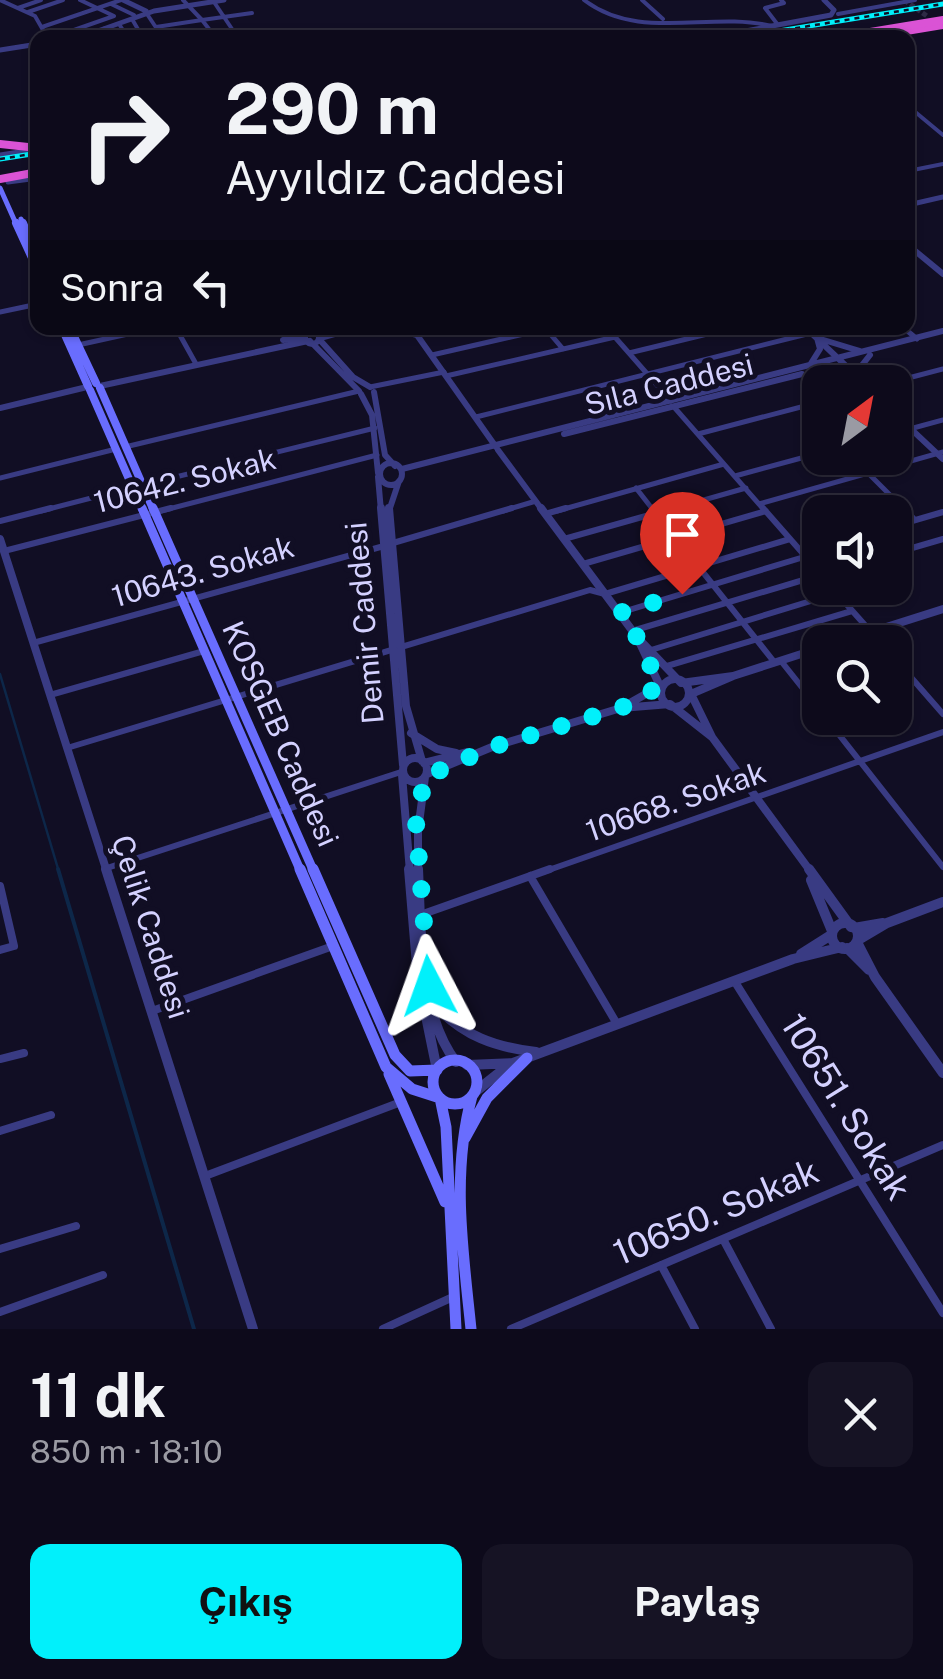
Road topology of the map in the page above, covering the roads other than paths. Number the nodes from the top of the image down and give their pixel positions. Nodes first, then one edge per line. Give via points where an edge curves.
1 (0, 0) edge
2 (40, 0) edge
3 (60, 0) edge
4 (80, 0) edge
5 (136, 0) edge
6 (224, 0) edge
7 (584, 0) edge
8 (642, 0) edge
9 (781, 0) edge
10 (824, 0) edge
11 (915, 0) edge
12 (124, 1) edge
13 (212, 1) edge
14 (187, 3) edge
15 (110, 4) junction
16 (831, 6) junction
17 (16, 8) junction
18 (98, 8) junction
19 (160, 10) junction
20 (26, 12) junction
21 (147, 12) junction
22 (252, 13) dead end
23 (838, 14) junction
24 (76, 16) junction
25 (133, 17) junction
26 (224, 17) junction
27 (823, 18) junction
28 (753, 19) junction
29 (64, 20) junction
30 (202, 20) junction
31 (762, 20) junction
32 (937, 22) edge
33 (92, 23) junction
34 (118, 24) junction
35 (168, 25) junction
36 (775, 26) junction
37 (42, 27) junction
38 (80, 28) junction
39 (105, 28) joint
40 (157, 28) junction
41 (46, 30) edge
42 (74, 30) edge
43 (93, 30) edge
44 (100, 30) edge
45 (123, 30) edge
46 (140, 30) edge
47 (153, 30) edge
48 (210, 30) edge
49 (233, 30) edge
50 (753, 30) edge
51 (877, 30) edge
52 (886, 30) edge
53 (894, 30) edge
54 (900, 30) edge
55 (30, 46) edge
56 (0, 51) edge
57 (915, 112) edge
58 (943, 135) edge
59 (0, 143) edge
60 (30, 147) edge
61 (30, 148) edge
62 (0, 156) edge
63 (943, 164) edge
64 (915, 170) edge
65 (30, 172) edge
66 (30, 172) edge
67 (3, 180) edge
68 (943, 196) edge
69 (915, 202) edge
70 (27, 233) junction
71 (30, 233) edge
72 (30, 240) edge
73 (30, 250) edge
74 (915, 251) edge
75 (943, 274) edge
76 (30, 306) edge
77 (0, 312) edge
78 (943, 333) edge
79 (66, 335) edge
80 (73, 335) edge
81 (123, 335) edge
82 (180, 335) edge
83 (310, 335) edge
84 (419, 335) edge
85 (519, 335) edge
86 (553, 335) edge
87 (702, 335) edge
88 (803, 335) edge
89 (812, 335) edge
90 (813, 335) edge
91 (815, 335) edge
92 (913, 335) edge
93 (615, 336) joint
94 (917, 338) junction
95 (78, 345) junction
96 (562, 348) junction
97 (629, 352) junction
98 (870, 353) junction
99 (432, 356) junction
100 (195, 362) junction
101 (841, 362) junction
102 (811, 365) edge
103 (825, 365) edge
104 (834, 365) edge
105 (844, 365) edge
106 (862, 365) edge
107 (943, 369) edge
108 (802, 370) edge
109 (445, 374) junction
110 (648, 374) junction
111 (802, 375) edge
112 (912, 377) edge
113 (94, 386) junction
114 (372, 390) junction
115 (360, 393) junction
116 (672, 404) junction
117 (802, 407) edge
118 (0, 408) edge
119 (476, 417) junction
120 (943, 420) edge
121 (375, 428) junction
122 (912, 428) edge
123 (912, 429) edge
124 (698, 434) junction
125 (121, 448) junction
126 (497, 448) junction
127 (377, 455) junction
128 (941, 455) edge
129 (802, 458) edge
130 (912, 462) edge
131 (724, 464) junction
132 (400, 473) junction
133 (378, 475) junction
134 (861, 475) edge
135 (870, 475) edge
136 (735, 476) junction
137 (0, 478) edge
138 (138, 486) junction
139 (636, 488) junction
140 (746, 488) junction
141 (536, 502) junction
142 (759, 504) junction
143 (150, 512) junction
144 (766, 512) junction
145 (943, 512) edge
146 (545, 514) junction
147 (656, 514) junction
148 (915, 520) junction
149 (0, 521) edge
150 (912, 521) edge
151 (675, 538) junction
152 (943, 538) edge
153 (564, 539) junction
154 (790, 539) junction
155 (0, 540) edge
156 (389, 544) junction
157 (912, 548) edge
158 (4, 551) junction
159 (802, 553) edge
160 (802, 556) edge
161 (583, 564) junction
162 (698, 566) junction
163 (7, 580) edge
164 (802, 580) edge
165 (713, 585) junction
166 (605, 594) junction
167 (188, 599) junction
168 (802, 601) edge
169 (727, 603) junction
170 (848, 605) edge
171 (943, 609) edge
172 (852, 610) junction
173 (619, 613) junction
174 (743, 622) junction
175 (865, 625) edge
176 (893, 625) edge
177 (635, 634) junction
178 (756, 640) junction
179 (33, 643) junction
180 (398, 649) junction
181 (651, 650) junction
182 (204, 651) junction
183 (802, 654) edge
184 (778, 662) junction
185 (667, 666) junction
186 (732, 676) junction
187 (912, 678) edge
188 (681, 682) junction
189 (660, 686) junction
190 (802, 689) edge
191 (50, 694) junction
192 (691, 694) junction
193 (230, 699) junction
194 (670, 704) junction
195 (621, 708) junction
196 (943, 714) edge
197 (943, 732) edge
198 (410, 733) junction
199 (839, 735) edge
200 (712, 737) junction
201 (492, 747) junction
202 (67, 748) junction
203 (466, 752) junction
204 (860, 761) junction
205 (423, 762) junction
206 (402, 770) junction
207 (426, 776) junction
208 (755, 797) junction
209 (282, 812) junction
210 (943, 867) edge
211 (106, 868) junction
212 (807, 871) junction
213 (530, 876) junction
214 (0, 886) edge
215 (943, 902) edge
216 (2, 909) edge
217 (424, 914) junction
218 (887, 923) junction
219 (852, 928) junction
220 (832, 933) junction
221 (859, 941) junction
222 (333, 946) junction
223 (844, 948) junction
224 (0, 950) edge
225 (793, 958) junction
226 (875, 977) junction
227 (734, 981) junction
228 (432, 1001) junction
229 (151, 1011) junction
230 (618, 1024) junction
231 (24, 1052) dead end
232 (541, 1052) junction
233 (526, 1058) junction
234 (0, 1059) edge
235 (462, 1063) junction
236 (513, 1063) junction
237 (386, 1067) junction
238 (437, 1070) junction
239 (943, 1074) edge
240 (474, 1094) junction
241 (440, 1098) junction
242 (401, 1102) junction
243 (52, 1115) dead end
244 (0, 1132) edge
245 (943, 1145) edge
246 (459, 1155) junction
247 (204, 1176) junction
248 (859, 1181) junction
249 (448, 1208) junction
250 (76, 1226) dead end
251 (723, 1239) junction
252 (0, 1249) edge
253 (661, 1265) junction
254 (103, 1275) dead end
255 (454, 1298) junction
256 (0, 1312) edge
257 (943, 1313) edge
258 (253, 1329) edge
259 (383, 1329) edge
260 (456, 1329) edge
261 (471, 1329) edge
262 (510, 1329) edge
263 (695, 1329) edge
264 (772, 1329) edge

1 - 17 street
2 - 17 street
3 - 20 street
4 - 18 street
5 - 12 street
6 - 13 street
7 - 28 street via 599,16 633,22
8 - 28 street via 664,20
9 - 36 street via 765,8
10 - 16 street
11 - 23 street
12 - 15 street
12 - 21 street
13 - 14 street
13 - 26 street
14 - 19 street
14 - 21 street
14 - 30 street
15 - 18 street
15 - 25 street
16 - 23 street
16 - 27 street via 834,13
17 - 20 street
18 - 24 street
18 - 33 street via 114,16
19 - 21 street
19 - 35 street
20 - 37 street
21 - 25 street
21 - 40 street
22 - 26 street
23 - 27 street
24 - 29 street
24 - 33 street
25 - 34 street
25 - 43 street
25 - 46 street
26 - 30 street
26 - 49 street
27 - 36 street
28 - 31 street
28 - 31 street via 746,24
29 - 37 street
29 - 38 street
30 - 35 street
30 - 48 street
31 - 36 street
32 - 51 highway
32 - 52 highway, bridge
32 - 53 highway, bridge
32 - 54 highway
33 - 38 street
34 - 39 street
34 - 45 street
35 - 40 street
36 - 50 street
37 - 41 street
38 - 42 street
39 - 44 street
40 - 47 street
55 - 56 street
57 - 58 street
59 - 60 highway
61 - 62 street
63 - 64 street
65 - 67 highway
66 - 67 highway
67 - 70 main road
67 - 73 main road
68 - 69 street
70 - 71 street
70 - 72 main road
74 - 75 street
76 - 77 street
78 - 94 street
78 - 98 street, Sıla Caddesi
79 - 113 main road, KOSGEB Caddesi
80 - 95 main road, KOSGEB Caddesi
81 - 95 street
82 - 100 street
83 - 100 street
83 - 114 street
83 - 115 street
84 - 99 street
85 - 99 street
86 - 96 street
87 - 97 street
88 - 110 street
89 - 102 street via 820,349
90 - 101 street
91 - 98 street
92 - 94 street
93 - 96 street
93 - 97 street
94 - 98 street
95 - 113 main road, KOSGEB Caddesi
96 - 109 street
97 - 110 street
98 - 101 street, Sıla Caddesi
98 - 106 street
99 - 109 street
100 - 113 street
101 - 103 street
101 - 104 street, Sıla Caddesi
101 - 105 street
107 - 112 street
108 - 116 street
109 - 114 street
109 - 119 street
110 - 116 street
110 - 119 street
111 - 116 street, Sıla Caddesi
113 - 118 street
113 - 125 main road, KOSGEB Caddesi
114 - 115 street
114 - 132 street, Demir Caddesi via 385,455
115 - 121 street, Demir Caddesi
115 - 125 street
116 - 124 street
116 - 126 street, Sıla Caddesi
117 - 124 street
119 - 126 street
120 - 122 street
121 - 127 street, Demir Caddesi
121 - 138 street
123 - 128 street
124 - 131 street
125 - 137 street
125 - 138 main road, KOSGEB Caddesi
126 - 132 street, Sıla Caddesi
126 - 141 street
127 - 133 street, Demir Caddesi
127 - 143 street, 10642. Sokak
128 - 130 street
129 - 136 street
131 - 136 street
131 - 139 street
132 - 133 street, Sıla Caddesi via 384,467
132 - 133 street via 386,482
132 - 156 street, Demir Caddesi via 390,500
133 - 156 street, Demir Caddesi
134 - 142 street
135 - 148 street
136 - 140 street
138 - 143 main road, KOSGEB Caddesi
138 - 149 street
139 - 146 street
139 - 147 street
140 - 142 street
140 - 147 street
141 - 146 street
141 - 156 street, 10643. Sokak
142 - 144 street
143 - 158 street, 10642. Sokak
143 - 167 main road, KOSGEB Caddesi
144 - 151 street
144 - 154 street
145 - 148 street
146 - 153 street
147 - 151 street
147 - 153 street
148 - 150 street
151 - 161 street
151 - 162 street
152 - 157 street
153 - 161 street
154 - 159 street
154 - 162 street
155 - 158 street, Çelik Caddesi
156 - 167 street, 10643. Sokak
156 - 180 street, Demir Caddesi
158 - 163 street, Çelik Caddesi
160 - 165 street
161 - 166 street
162 - 165 street
162 - 166 street
163 - 179 street, Çelik Caddesi
164 - 169 street
165 - 169 street
165 - 173 street
166 - 173 street
166 - 180 street via 590,590
167 - 179 street, 10643. Sokak
167 - 182 main road, KOSGEB Caddesi
167 - 193 main road, KOSGEB Caddesi
168 - 174 street
169 - 174 street
169 - 177 street
170 - 172 street
171 - 176 street
172 - 175 street
172 - 178 street
173 - 177 street
174 - 178 street
174 - 181 street
177 - 181 street
177 - 189 street
178 - 184 street
178 - 185 street
179 - 191 street, Çelik Caddesi
180 - 193 street
180 - 198 street, Demir Caddesi
180 - 206 street, Demir Caddesi
181 - 185 street
182 - 191 street
182 - 193 main road, KOSGEB Caddesi
183 - 184 street
184 - 186 street
184 - 190 street
185 - 188 street
186 - 188 street
186 - 192 street
187 - 196 street
188 - 189 street
188 - 192 street
189 - 194 street
189 - 195 street
191 - 202 street, Çelik Caddesi
192 - 194 street via 685,703
192 - 200 street
193 - 202 street
193 - 209 main road, KOSGEB Caddesi
194 - 195 street
194 - 200 street
195 - 201 street
197 - 204 street, 10668. Sokak
198 - 203 street via 436,749
198 - 205 street, Demir Caddesi
199 - 204 street
200 - 208 street
201 - 203 street
201 - 207 street
202 - 211 street, Çelik Caddesi
203 - 205 street
204 - 208 street, 10668. Sokak
204 - 210 street
205 - 206 street via 410,760
205 - 207 street, Demir Caddesi
206 - 207 street via 413,780
206 - 209 street
206 - 238 street, Demir Caddesi via 418,977
207 - 217 street via 416,822
208 - 212 street
208 - 213 street, 10668. Sokak
209 - 211 street
209 - 222 main road, KOSGEB Caddesi
209 - 238 main road, KOSGEB Caddesi via 395,1055 410,1071
211 - 229 street, Çelik Caddesi
212 - 219 street
212 - 220 street
213 - 217 street, 10668. Sokak
213 - 230 street
214 - 216 street
215 - 218 street
216 - 224 street via 14,946
217 - 228 street
218 - 219 street
218 - 221 street
219 - 220 street via 842,925
219 - 221 street
220 - 223 street
220 - 225 street
221 - 223 street
221 - 226 street
222 - 229 street
222 - 237 main road, KOSGEB Caddesi
223 - 225 street
223 - 226 street
225 - 227 street
226 - 239 street
227 - 230 street
227 - 248 street, 10651. Sokak
228 - 232 street via 471,1038
228 - 235 street via 441,1039
229 - 247 street, Çelik Caddesi
230 - 232 street
231 - 234 street
232 - 233 street
233 - 236 street
233 - 246 main road via 487,1098
235 - 236 street
235 - 238 main road
235 - 240 main road via 477,1077
236 - 240 street
237 - 241 main road via 412,1089
237 - 242 main road, KOSGEB Caddesi
238 - 241 main road via 432,1084
240 - 241 main road via 456,1103
240 - 246 main road
241 - 249 main road, KOSGEB Caddesi
242 - 247 street
242 - 249 main road, KOSGEB Caddesi
243 - 244 street
245 - 248 street, 10650. Sokak
246 - 261 main road
247 - 258 street, Çelik Caddesi
248 - 251 street, 10650. Sokak
248 - 257 street, 10651. Sokak
249 - 255 main road, KOSGEB Caddesi
250 - 252 street
251 - 253 street, 10650. Sokak
251 - 264 street
253 - 262 street, 10650. Sokak
253 - 263 street
254 - 256 street
255 - 259 street
255 - 260 main road, KOSGEB Caddesi

